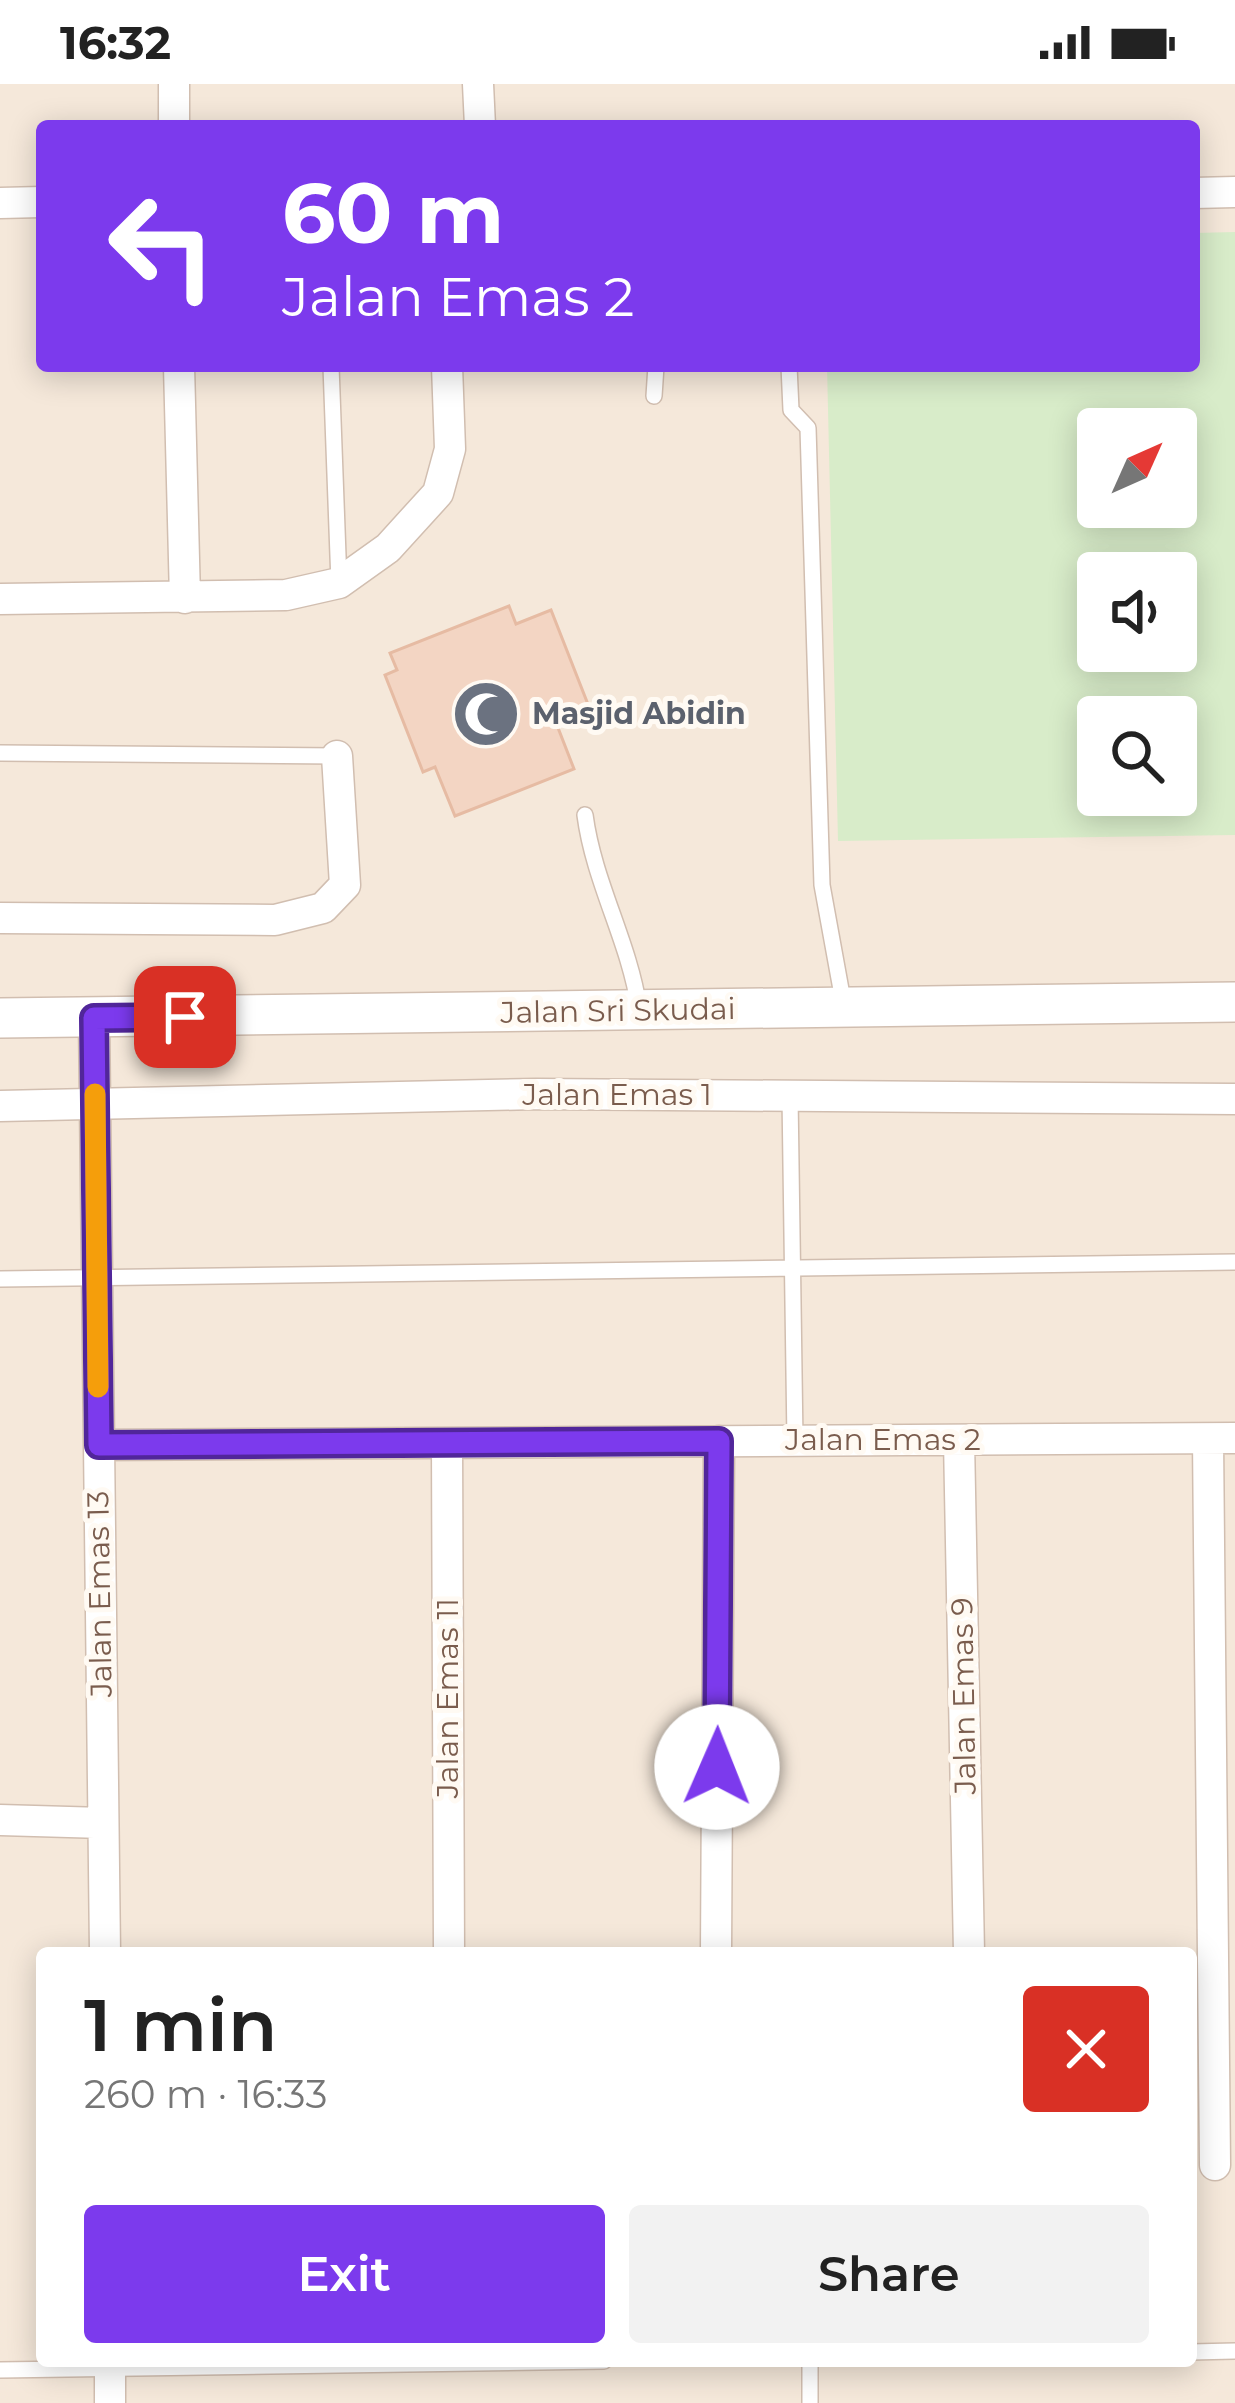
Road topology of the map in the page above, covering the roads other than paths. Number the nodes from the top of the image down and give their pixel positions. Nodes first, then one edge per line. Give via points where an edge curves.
1 (174, 84) edge
2 (478, 84) edge
3 (174, 120) edge
4 (480, 120) edge
5 (1235, 192) edge
6 (1200, 193) edge
7 (36, 202) edge
8 (0, 203) edge
9 (178, 372) edge
10 (331, 372) edge
11 (447, 372) edge
12 (656, 372) edge
13 (789, 372) edge
14 (654, 396) dead end
15 (339, 583) junction
16 (185, 598) junction
17 (0, 599) edge
18 (0, 753) edge
19 (337, 756) joint
20 (585, 815) dead end
21 (0, 918) edge
22 (1235, 1002) edge
23 (845, 1009) junction
24 (640, 1011) junction
25 (0, 1018) edge
26 (94, 1018) junction
27 (790, 1096) junction
28 (1235, 1099) edge
29 (95, 1105) junction
30 (0, 1106) edge
31 (1235, 1262) edge
32 (789, 1271) junction
33 (96, 1278) junction
34 (0, 1279) edge
35 (1222, 1438) edge
36 (959, 1440) junction
37 (719, 1441) junction
38 (795, 1441) junction
39 (447, 1443) junction
40 (99, 1445) junction
41 (0, 1820) edge
42 (103, 1823) junction
43 (105, 1947) edge
44 (449, 1947) edge
45 (716, 1947) edge
46 (969, 1947) edge
47 (1214, 2165) edge
48 (1235, 2351) edge
49 (1197, 2352) edge
50 (82, 2367) edge
51 (110, 2367) edge
52 (810, 2367) edge
53 (0, 2370) edge
54 (110, 2403) edge
55 (810, 2403) edge

1 - 3 street
2 - 4 street
5 - 6 street
7 - 8 street
9 - 16 street
10 - 15 lane
11 - 15 street via 450,449 438,494 388,548
12 - 14 lane
13 - 23 lane via 791,410 808,428 822,885
15 - 16 street via 286,595
16 - 17 street
18 - 19 lane
19 - 21 street via 345,885 323,908 275,920
20 - 24 lane via 589,854 633,967
22 - 23 street, Jalan Sri Skudai
23 - 24 street, Jalan Sri Skudai
24 - 26 street, Jalan Sri Skudai
25 - 26 street, Jalan Sri Skudai
26 - 29 street, Jalan Emas 13
27 - 28 street, Jalan Emas 1
27 - 29 street, Jalan Emas 1
27 - 32 lane
29 - 30 street, Jalan Emas 1
29 - 33 street, Jalan Emas 13
31 - 32 lane
32 - 33 lane
32 - 38 lane
33 - 34 lane
33 - 40 street, Jalan Emas 13
35 - 36 street, Jalan Emas 2
35 - 47 street
36 - 38 street, Jalan Emas 2
36 - 46 street, Jalan Emas 9
37 - 38 street, Jalan Emas 2
37 - 39 street, Jalan Emas 2
37 - 45 street
39 - 40 street, Jalan Emas 2
39 - 44 street, Jalan Emas 11
40 - 42 street, Jalan Emas 13
41 - 42 street
42 - 43 street, Jalan Emas 13
48 - 49 lane
50 - 53 lane
51 - 54 street
52 - 55 lane

